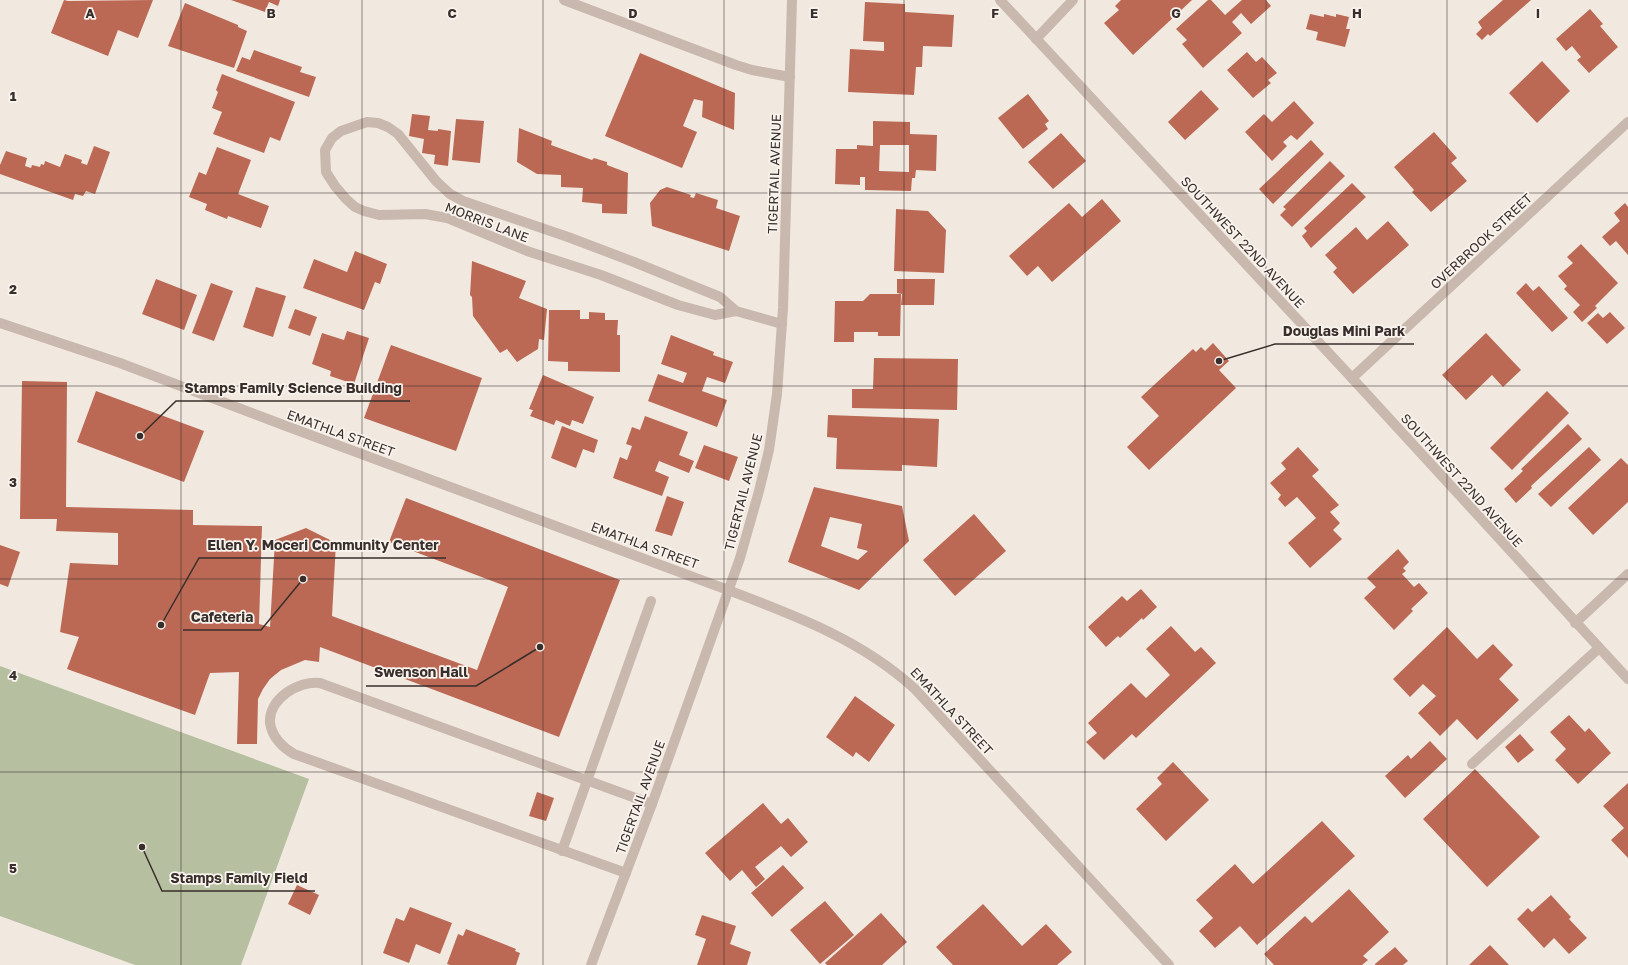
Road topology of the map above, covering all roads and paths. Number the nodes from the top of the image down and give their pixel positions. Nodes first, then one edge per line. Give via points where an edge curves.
1 (564, 0) edge
2 (792, 0) edge
3 (1000, 0) edge
4 (1073, 0) edge
5 (1036, 39) junction
6 (790, 77) junction
7 (1628, 122) edge
8 (736, 311) junction
9 (0, 323) edge
10 (782, 324) junction
11 (1352, 378) junction
12 (1628, 574) edge
13 (728, 590) junction
14 (651, 601) dead end
15 (1575, 623) junction
16 (1599, 648) junction
17 (1628, 679) edge
18 (1472, 764) dead end
19 (587, 780) junction
20 (652, 804) junction
21 (562, 851) junction
22 (626, 873) junction
23 (592, 965) edge
24 (1169, 965) edge

1 - 6 street via 736,65
2 - 6 street, TIGERTAIL AVENUE
3 - 5 street, SOUTHWEST 22ND AVENUE
4 - 5 street
5 - 11 street, SOUTHWEST 22ND AVENUE
6 - 10 street, TIGERTAIL AVENUE
7 - 11 street, OVERBROOK STREET
8 - 8 street, MORRIS LANE via 720,297 692,285 457,198 436,181 398,134 378,123 367,122 341,131 332,138 325,150 326,172 346,199 364,212 379,215 425,214 447,218 527,251 601,275 678,305 715,315
8 - 10 street, MORRIS LANE
9 - 13 street, EMATHLA STREET via 120,363
10 - 13 street, TIGERTAIL AVENUE via 777,394 769,450 740,558
11 - 15 street, SOUTHWEST 22ND AVENUE
12 - 15 street
13 - 20 street, TIGERTAIL AVENUE
13 - 24 street, EMATHLA STREET via 836,635 901,676
14 - 19 street
15 - 16 street, SOUTHWEST 22ND AVENUE
16 - 17 street, SOUTHWEST 22ND AVENUE
16 - 18 street
19 - 20 street
19 - 21 street
19 - 21 street via 320,683 312,682 295,687 273,710 271,729 281,745 294,754
20 - 22 street, TIGERTAIL AVENUE
21 - 22 street
22 - 23 street, TIGERTAIL AVENUE

